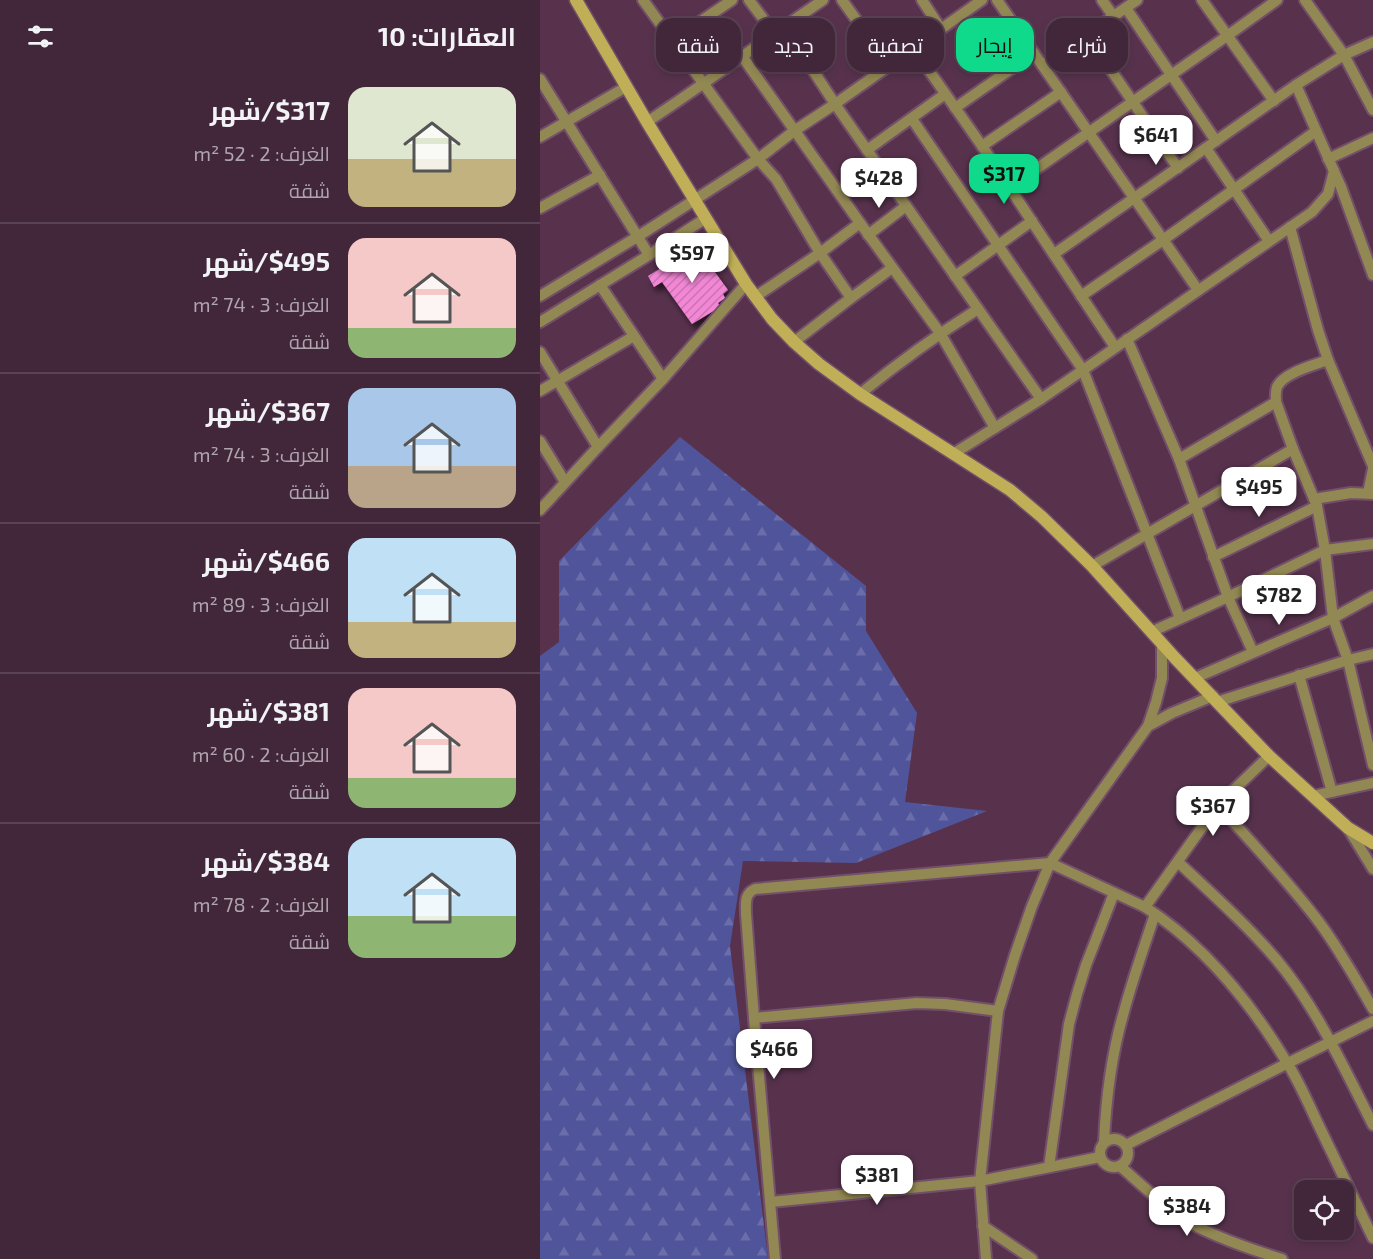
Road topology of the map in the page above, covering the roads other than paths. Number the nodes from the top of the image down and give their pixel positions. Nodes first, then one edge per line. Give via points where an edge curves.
1 (576, 0) edge
2 (643, 0) edge
3 (732, 0) edge
4 (749, 0) edge
5 (823, 0) edge
6 (842, 0) edge
7 (922, 0) edge
8 (982, 0) edge
9 (997, 0) edge
10 (1102, 0) edge
11 (1137, 0) edge
12 (1202, 0) edge
13 (1277, 0) edge
14 (1305, 0) edge
15 (1126, 8) junction
16 (1114, 17) joint
17 (656, 18) edge
18 (706, 18) edge
19 (763, 18) edge
20 (796, 18) edge
21 (855, 18) edge
22 (934, 18) edge
23 (1010, 18) edge
24 (944, 26) edge
25 (1227, 36) junction
26 (1373, 42) edge
27 (753, 48) edge
28 (1034, 53) edge
29 (1344, 55) junction
30 (742, 56) junction
31 (1046, 62) edge
32 (1042, 65) junction
33 (695, 72) edge
34 (814, 72) edge
35 (879, 72) edge
36 (930, 72) edge
37 (1007, 72) edge
38 (1113, 72) edge
39 (1172, 75) junction
40 (540, 79) edge
41 (704, 84) junction
42 (1296, 85) junction
43 (626, 87) junction
44 (1061, 92) junction
45 (945, 94) junction
46 (1133, 101) junction
47 (1274, 101) junction
48 (835, 104) junction
49 (955, 108) junction
50 (1373, 110) edge
51 (912, 119) junction
52 (567, 121) junction
53 (647, 122) junction
54 (794, 131) junction
55 (1316, 131) junction
56 (1088, 133) junction
57 (540, 137) edge
58 (1373, 138) edge
59 (1216, 141) junction
60 (982, 146) junction
61 (1206, 148) junction
62 (867, 150) junction
63 (758, 159) junction
64 (1328, 159) junction
65 (1178, 168) junction
66 (1334, 171) junction
67 (600, 175) junction
68 (1010, 188) junction
69 (1234, 189) junction
70 (1135, 198) junction
71 (695, 200) junction
72 (906, 206) junction
73 (540, 208) edge
74 (705, 218) junction
75 (1032, 221) junction
76 (860, 223) junction
77 (1290, 226) junction
78 (868, 235) junction
79 (637, 237) junction
80 (1163, 240) junction
81 (1269, 241) junction
82 (998, 246) junction
83 (820, 253) junction
84 (649, 255) junction
85 (1054, 255) junction
86 (892, 268) junction
87 (1373, 275) edge
88 (955, 276) junction
89 (746, 284) junction
90 (600, 285) junction
91 (1198, 290) junction
92 (540, 296) edge
93 (1081, 296) junction
94 (755, 297) junction
95 (851, 298) junction
96 (978, 309) junction
97 (540, 322) edge
98 (940, 333) junction
99 (634, 336) junction
100 (1127, 339) junction
101 (794, 342) junction
102 (1116, 347) junction
103 (540, 352) edge
104 (1328, 360) junction
105 (1083, 370) junction
106 (663, 379) junction
107 (557, 381) junction
108 (540, 391) edge
109 (860, 394) junction
110 (1041, 399) junction
111 (1276, 402) junction
112 (995, 428) junction
113 (540, 441) edge
114 (597, 447) junction
115 (1293, 449) junction
116 (953, 454) junction
117 (1179, 459) junction
118 (1373, 467) edge
119 (566, 482) junction
120 (1370, 494) edge
121 (1316, 502) junction
122 (1195, 506) junction
123 (540, 510) edge
124 (1147, 533) junction
125 (1373, 544) edge
126 (1325, 550) junction
127 (1213, 556) junction
128 (1092, 566) junction
129 (1373, 596) edge
130 (1228, 597) junction
131 (1180, 618) junction
132 (1333, 618) junction
133 (1151, 632) junction
134 (1162, 643) junction
135 (1253, 652) junction
136 (1373, 654) edge
137 (1348, 660) junction
138 (1299, 675) junction
139 (1195, 678) junction
140 (1215, 699) junction
141 (1149, 726) junction
142 (1269, 756) junction
143 (1373, 765) edge
144 (1373, 783) edge
145 (1332, 792) junction
146 (1313, 796) junction
147 (1218, 805) junction
148 (1348, 828) junction
149 (1373, 843) edge
150 (1178, 862) junction
151 (1050, 863) junction
152 (1373, 869) edge
153 (1114, 893) junction
154 (1145, 907) junction
155 (1155, 914) junction
156 (1373, 1009) edge
157 (998, 1011) junction
158 (754, 1018) junction
159 (1373, 1021) edge
160 (1331, 1041) junction
161 (1288, 1063) junction
162 (1373, 1125) edge
163 (1104, 1142) junction
164 (1125, 1145) junction
165 (1100, 1157) junction
166 (1120, 1166) junction
167 (1049, 1167) junction
168 (980, 1181) junction
169 (771, 1202) junction
170 (983, 1226) junction
171 (1373, 1238) edge
172 (775, 1259) edge
173 (986, 1259) edge
174 (1032, 1259) edge
175 (1282, 1259) edge

1 - 43 main road
2 - 17 street
3 - 18 street
4 - 19 street
5 - 20 street
6 - 21 street
7 - 22 street
8 - 24 street
9 - 23 street
10 - 16 street
11 - 15 street
12 - 25 street
13 - 25 street
14 - 29 street
15 - 16 street
15 - 39 street
25 - 39 street
25 - 47 street
26 - 29 street
27 - 30 street
28 - 32 street
29 - 42 street
29 - 50 street
30 - 41 street
30 - 54 street
31 - 32 street
32 - 44 street
33 - 41 street
34 - 48 street
35 - 48 street
36 - 45 street
37 - 49 street
38 - 46 street
39 - 46 street
39 - 59 street
40 - 52 street
41 - 53 street
41 - 63 street
42 - 47 street
42 - 55 street
43 - 52 street
43 - 53 main road
44 - 56 street
44 - 60 street
45 - 49 street
45 - 51 street
46 - 56 street
46 - 65 street
47 - 59 street
48 - 54 street
48 - 62 street
49 - 60 street
51 - 62 street
51 - 82 street
52 - 57 street
52 - 67 street
53 - 71 main road
54 - 63 street
54 - 76 street
55 - 64 street
55 - 69 street
56 - 68 street
56 - 70 street
58 - 64 street
59 - 61 street
60 - 68 street
61 - 65 street
61 - 69 street
62 - 72 street
63 - 71 street
63 - 83 street via 776,178
64 - 66 street
65 - 70 street
66 - 77 street via 1322,202
66 - 87 street
67 - 73 street
67 - 79 street
68 - 75 street
69 - 80 street
69 - 81 street
70 - 80 street
70 - 85 street
71 - 74 main road
71 - 79 street
72 - 78 street
72 - 88 street
74 - 84 street
74 - 89 main road
75 - 82 street
75 - 85 street
76 - 78 street
76 - 83 street
77 - 81 street
77 - 104 street
78 - 86 street
79 - 84 street
79 - 92 street
80 - 91 street
80 - 93 street
81 - 91 street
82 - 88 street
82 - 105 street
83 - 94 street
83 - 95 street
84 - 90 street
85 - 93 street
86 - 95 street
86 - 98 street
88 - 96 street
89 - 94 main road
89 - 106 street
90 - 97 street
90 - 99 street
91 - 100 street
93 - 102 street
94 - 101 main road
95 - 101 street
96 - 98 street
96 - 110 street
98 - 109 street
98 - 112 street
99 - 106 street
99 - 107 street
100 - 102 street
100 - 117 street
101 - 109 main road
102 - 105 street
103 - 107 street
104 - 111 street via 1282,379 1277,386
104 - 118 street
105 - 110 street
105 - 124 street
106 - 114 street
107 - 108 street
107 - 114 street
109 - 116 main road
110 - 112 street
111 - 115 street
111 - 117 street
112 - 116 street
113 - 119 street
114 - 119 street
115 - 121 street
115 - 122 street
116 - 128 main road via 1018,497
117 - 122 street
118 - 120 street
119 - 123 street
120 - 121 street via 1339,494
121 - 126 street
121 - 127 street
122 - 124 street
122 - 127 street
124 - 128 street
124 - 131 street
125 - 126 street
126 - 130 street
126 - 132 street
127 - 130 street
128 - 133 main road
129 - 132 street
130 - 131 street
130 - 135 street
131 - 133 street
132 - 135 street
132 - 137 street
133 - 134 main road
134 - 139 main road
134 - 141 street via 1162,678
135 - 139 street
136 - 137 street
137 - 138 street
137 - 143 street
138 - 140 street
138 - 145 street
139 - 140 main road
140 - 141 street via 1172,712
140 - 142 main road
141 - 151 street
142 - 146 main road
142 - 147 street
144 - 145 street
145 - 146 street
146 - 148 main road
147 - 150 street
147 - 156 street via 1319,922
148 - 149 main road
148 - 152 street
150 - 154 street
150 - 160 street via 1277,960
151 - 153 street
151 - 157 street
151 - 158 street via 751,891 746,897 746,914
153 - 154 street
153 - 167 street via 1086,965 1069,1024
154 - 155 street
155 - 161 street via 1227,978
155 - 163 street via 1120,1025 1106,1100
157 - 158 street via 917,1003
157 - 168 street
158 - 169 street
159 - 160 street
160 - 161 street
160 - 162 street
161 - 164 street
161 - 171 street
163 - 164 street via 1119,1140
163 - 165 street
164 - 166 street via 1128,1153
165 - 166 street via 1104,1164
165 - 167 street
166 - 175 street via 1195,1225
167 - 168 street
168 - 169 street
168 - 170 street
169 - 172 street
170 - 173 street
170 - 174 street

